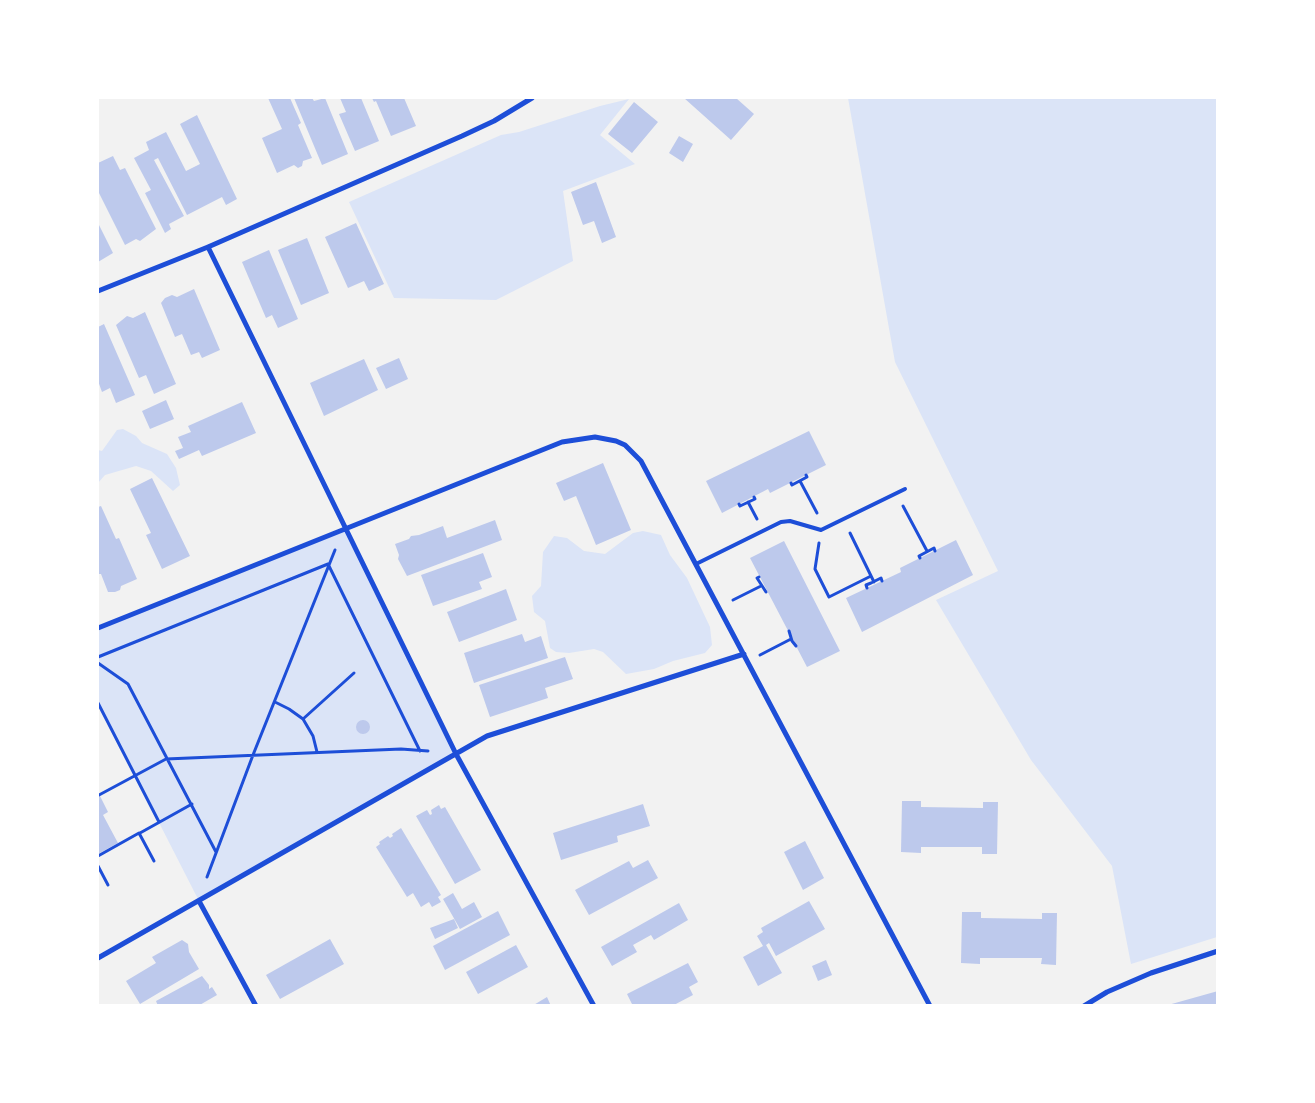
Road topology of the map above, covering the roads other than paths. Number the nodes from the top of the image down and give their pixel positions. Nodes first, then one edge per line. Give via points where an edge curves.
1 (532, 98) edge
2 (208, 247) junction
3 (98, 291) edge
4 (905, 489) dead end
5 (345, 529) junction
6 (696, 564) junction
7 (98, 628) edge
8 (744, 654) junction
9 (456, 754) junction
10 (199, 901) junction
11 (1218, 951) edge
12 (98, 958) edge
13 (256, 1006) edge
14 (594, 1006) edge
15 (930, 1006) edge
16 (1084, 1006) edge

1 - 2 street via 462,136
2 - 3 street
2 - 5 street
4 - 6 lane via 823,529 781,522
5 - 6 street via 562,442 606,438 625,445 641,460
5 - 7 street
5 - 9 street
6 - 8 street
8 - 9 street via 487,736
8 - 15 street
9 - 10 street
9 - 14 street
10 - 12 street
10 - 13 street
11 - 16 street via 1151,973

